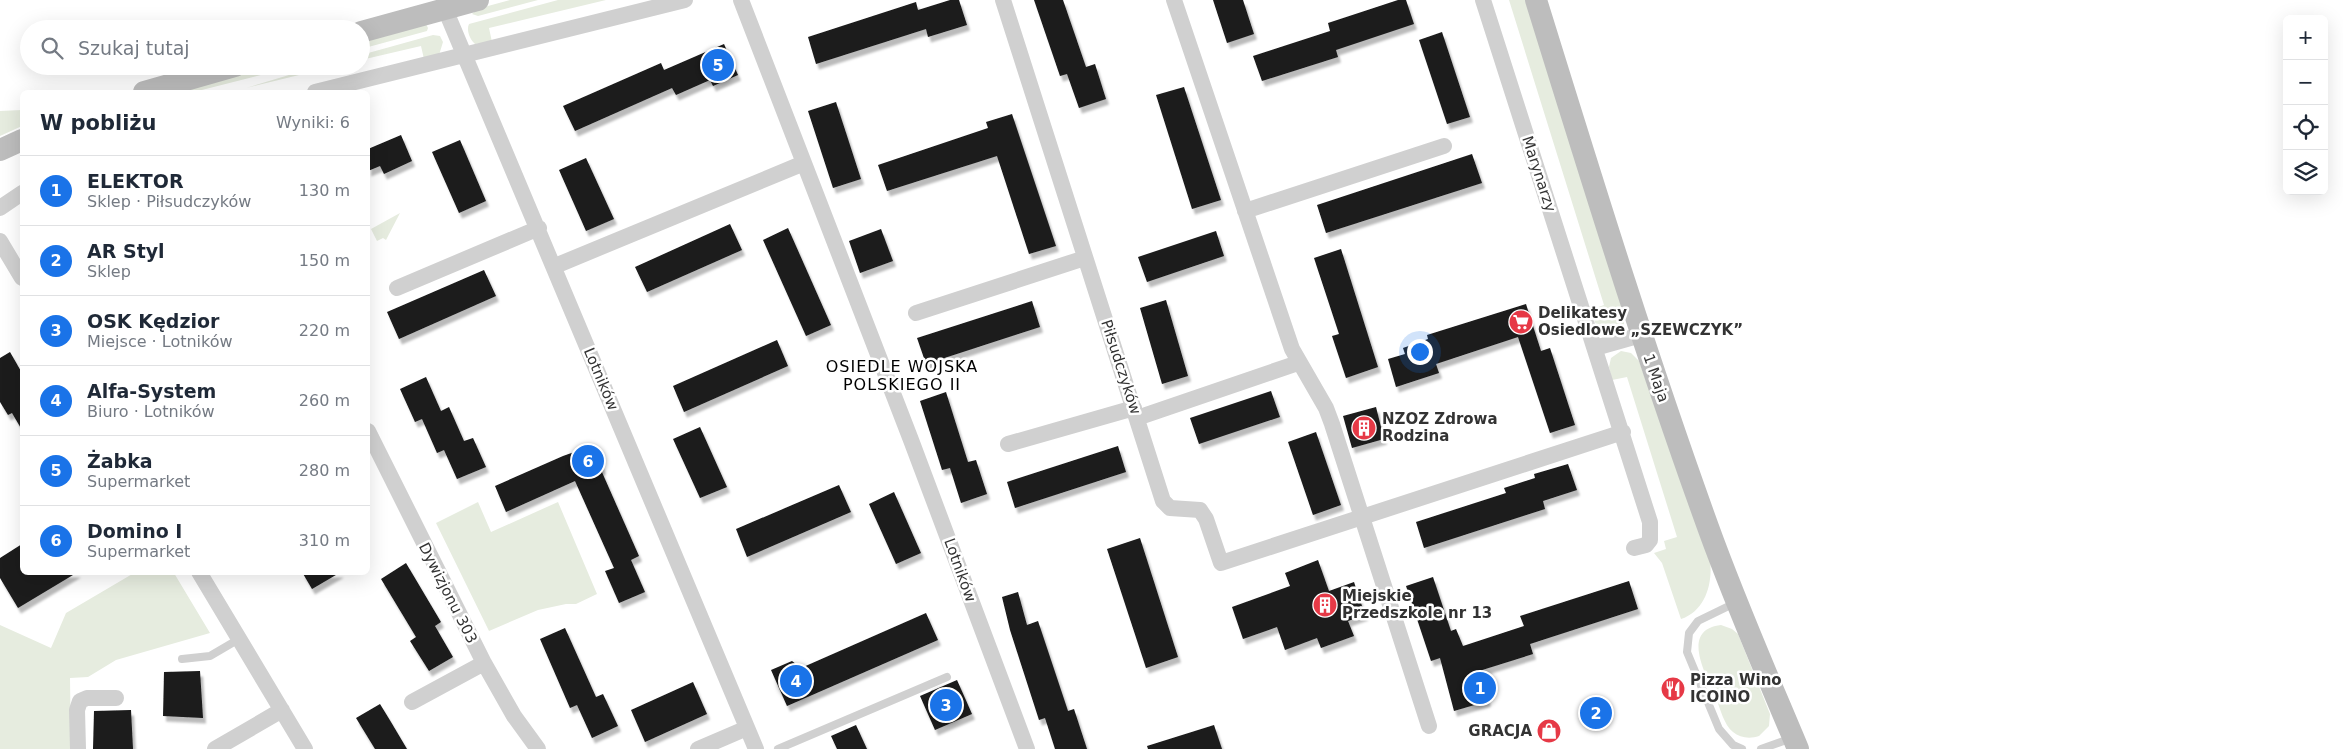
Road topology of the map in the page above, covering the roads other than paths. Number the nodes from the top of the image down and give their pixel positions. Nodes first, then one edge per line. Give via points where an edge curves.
1 (478, 0) edge
2 (685, 0) edge
3 (741, 0) edge
4 (1003, 0) edge
5 (1174, 0) edge
6 (1483, 0) edge
7 (1536, 0) edge
8 (445, 9) junction
9 (370, 30) edge
10 (465, 55) junction
11 (204, 75) edge
12 (151, 90) edge
13 (323, 90) edge
14 (20, 141) edge
15 (1444, 146) dead end
16 (0, 150) edge
17 (804, 163) junction
18 (20, 194) edge
19 (0, 208) edge
20 (1245, 211) junction
21 (539, 228) junction
22 (0, 241) edge
23 (1086, 258) junction
24 (555, 266) junction
25 (20, 275) edge
26 (397, 288) dead end
27 (916, 313) dead end
28 (1641, 335) junction
29 (1596, 348) junction
30 (1298, 363) junction
31 (1136, 413) junction
32 (1622, 432) junction
33 (370, 435) edge
34 (1008, 444) dead end
35 (1360, 516) junction
36 (1634, 548) dead end
37 (201, 575) edge
38 (1737, 603) junction
39 (239, 639) junction
40 (182, 659) dead end
41 (484, 663) junction
42 (947, 677) dead end
43 (116, 698) dead end
44 (412, 702) dead end
45 (282, 710) junction
46 (1429, 726) dead end
47 (747, 728) junction
48 (1795, 743) edge
49 (78, 749) edge
50 (215, 749) edge
51 (305, 749) edge
52 (538, 749) edge
53 (698, 749) edge
54 (756, 749) edge
55 (778, 749) edge
56 (1027, 749) edge
57 (1742, 749) edge
58 (1761, 749) edge

1 - 8 street
2 - 10 street
3 - 17 street, Lotników
4 - 23 street, Piłsudczyków
5 - 20 street
6 - 29 street, Marynarzy
7 - 28 street, 1 Maja
8 - 9 street
8 - 10 street, Lotników
10 - 13 street
10 - 21 street, Lotników
11 - 12 street
14 - 16 street
15 - 20 street
17 - 24 street
17 - 56 street, Lotników
18 - 19 street
20 - 30 street
21 - 24 street, Lotników
21 - 26 street
22 - 25 street
23 - 27 street
23 - 31 street, Piłsudczyków
24 - 47 street, Lotników
28 - 29 street
28 - 38 street, 1 Maja
29 - 32 street, Marynarzy
30 - 31 street
30 - 35 street via 1326,408
31 - 34 street
31 - 35 street, Piłsudczyków via 1166,505 1200,510 1221,563
32 - 35 street, Piłsudczyków
32 - 36 street, Marynarzy via 1651,527 1648,543
33 - 41 street, Dywizjonu 303
35 - 46 street
37 - 39 street
38 - 48 street, 1 Maja
38 - 57 lane via 1698,621 1689,633 1687,652 1719,729 1733,745
39 - 40 lane via 210,656
39 - 45 street
41 - 44 street
41 - 52 street, Dywizjonu 303 via 514,716
42 - 55 lane
43 - 49 street via 80,701 77,710
45 - 50 street
45 - 51 street
47 - 53 street
47 - 54 street, Lotników
48 - 58 lane

